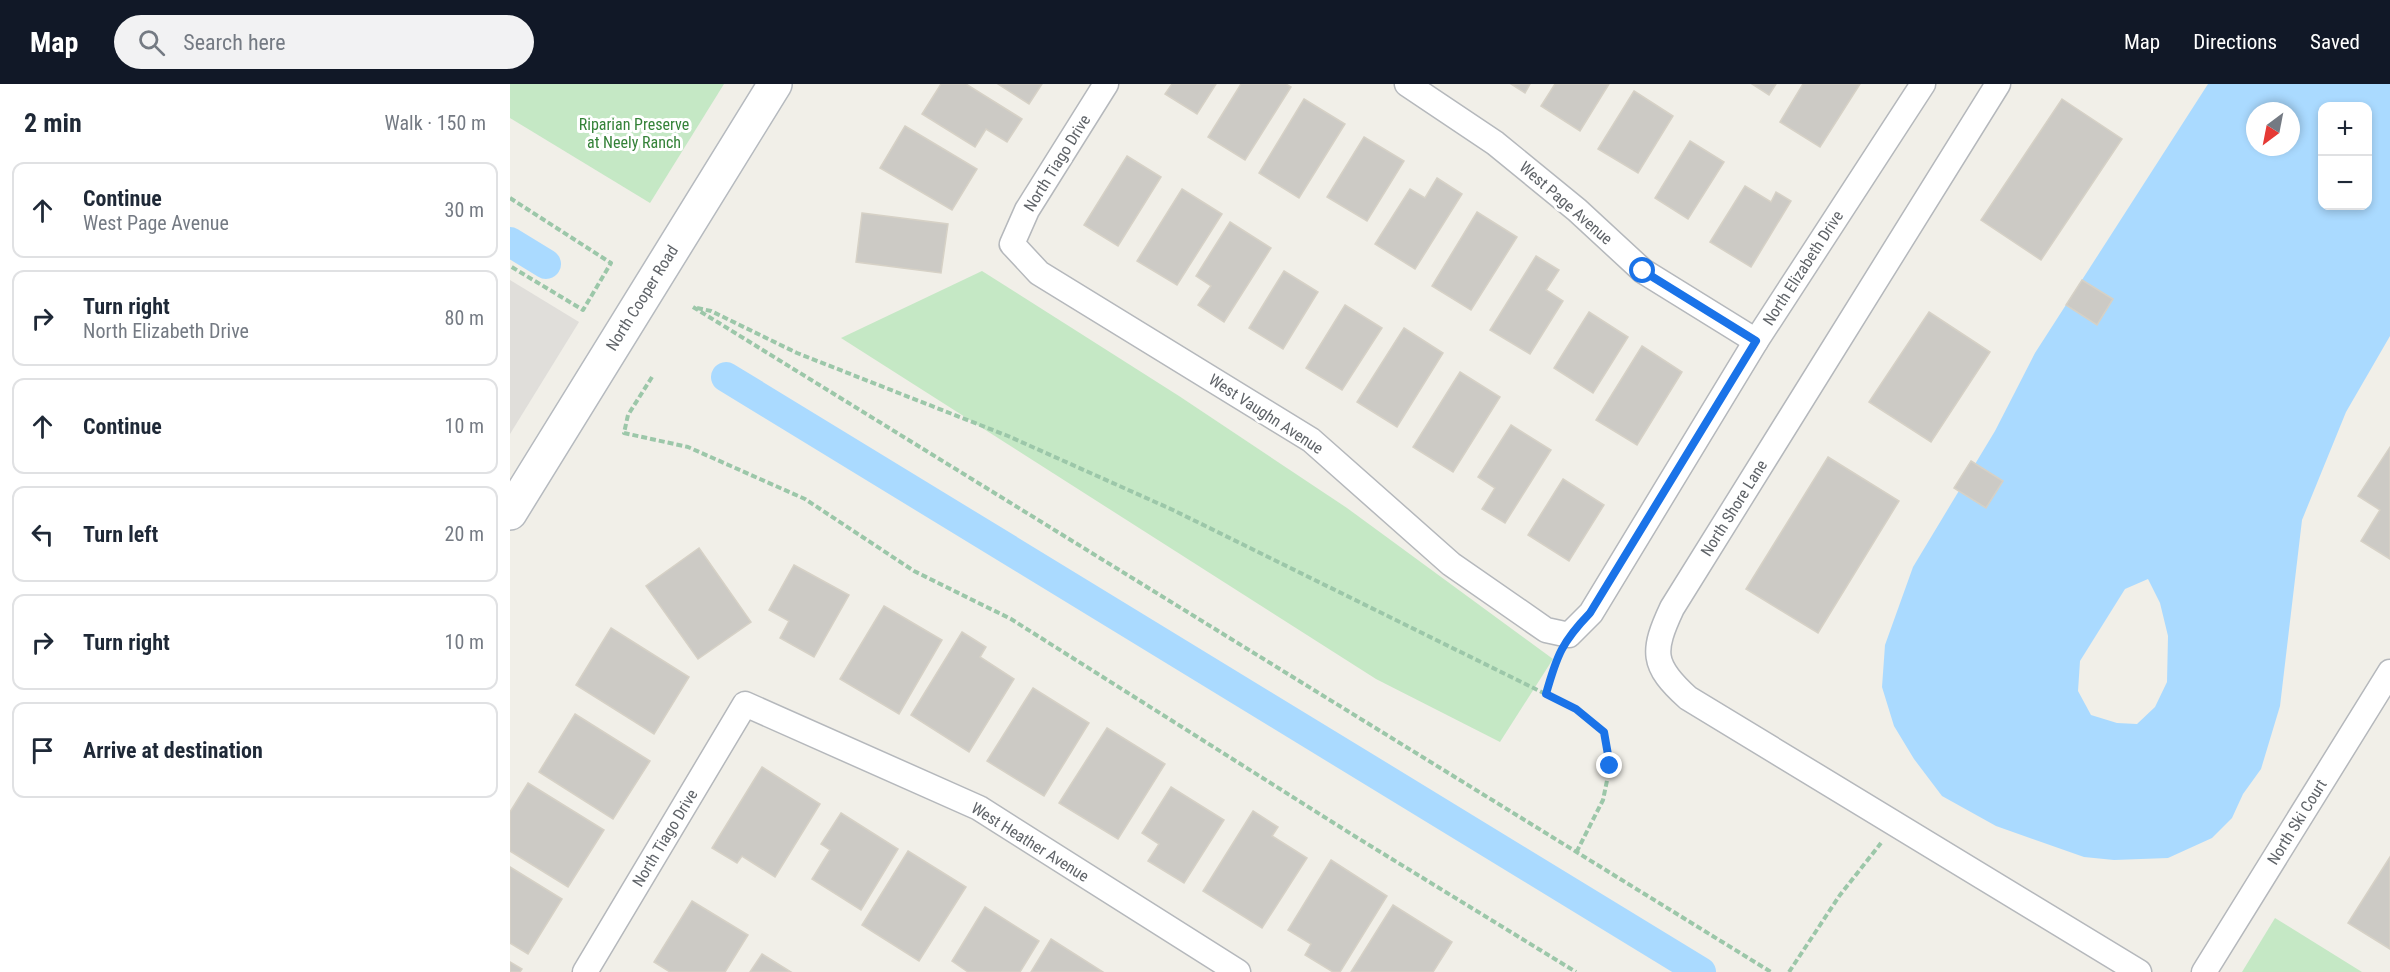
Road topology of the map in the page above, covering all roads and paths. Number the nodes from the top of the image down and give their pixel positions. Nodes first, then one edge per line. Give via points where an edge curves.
1 (775, 84) edge
2 (1106, 84) edge
3 (1407, 84) edge
4 (1923, 84) edge
5 (1998, 84) edge
6 (510, 198) edge
7 (1012, 244) joint
8 (510, 266) edge
9 (1756, 341) junction
10 (651, 377) dead end
11 (510, 513) edge
12 (1569, 635) junction
13 (2390, 672) edge
14 (1546, 694) junction
15 (745, 704) joint
16 (1894, 824) junction
17 (1576, 853) junction
18 (585, 972) edge
19 (1238, 972) edge
20 (1576, 972) edge
21 (1771, 972) edge
22 (1789, 972) edge
23 (2139, 972) edge
24 (2204, 972) edge

1 - 11 main road, North Cooper Road
2 - 7 street, North Tiago Drive via 1027,210
3 - 9 street, West Page Avenue via 1495,143 1643,271
4 - 9 street, North Elizabeth Drive
5 - 16 street, North Shore Lane via 1672,609 1657,651 1661,670 1688,698
6 - 8 path via 611,262 582,310
7 - 12 street, West Vaughn Avenue via 1039,273 1311,440 1451,564 1546,630
9 - 12 street, North Elizabeth Drive via 1590,613
10 - 20 path via 628,415 624,434 688,447 805,499 914,571 1011,619
12 - 14 path via 1556,660
13 - 24 street, North Ski Court
14 - 17 path via 1576,709 1604,732 1610,766 1603,800
14 - 17 path via 1173,510 1008,436 797,353 711,311 693,307
15 - 18 street, North Tiago Drive
15 - 19 street, West Heather Avenue via 979,808
16 - 22 path
16 - 23 street, North Shore Lane
17 - 21 path

